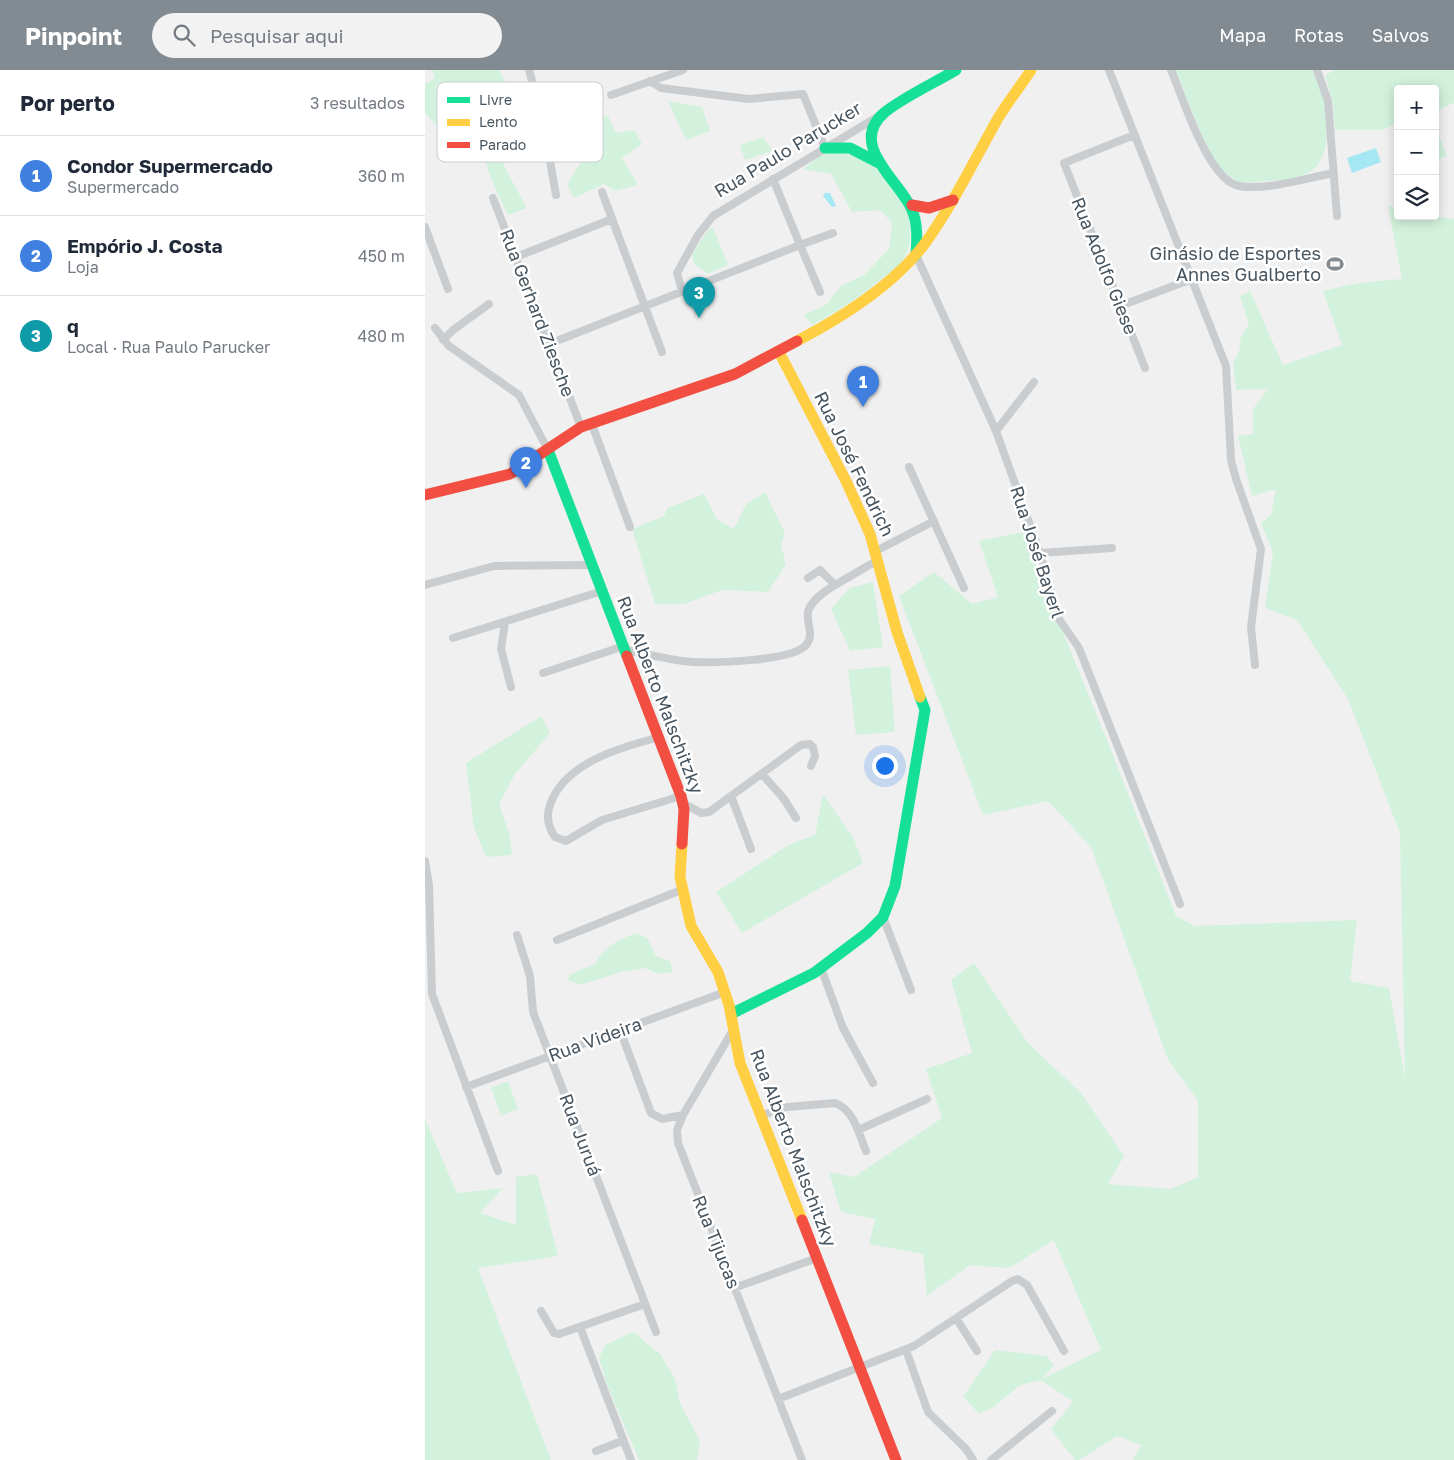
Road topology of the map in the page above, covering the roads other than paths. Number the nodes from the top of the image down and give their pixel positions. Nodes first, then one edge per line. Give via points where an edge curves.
1 (683, 70) edge
2 (956, 70) edge
3 (1031, 70) edge
4 (1109, 70) edge
5 (1171, 70) edge
6 (1317, 70) edge
7 (941, 73) edge
8 (650, 81) junction
9 (611, 95) dead end
10 (884, 113) junction
11 (1134, 135) junction
12 (825, 148) junction
13 (550, 162) edge
14 (880, 164) junction
15 (1333, 173) junction
16 (773, 179) junction
17 (602, 192) dead end
18 (556, 195) dead end
19 (493, 198) dead end
20 (953, 200) junction
21 (912, 205) junction
22 (1337, 216) dead end
23 (612, 219) junction
24 (425, 226) edge
25 (833, 233) dead end
26 (800, 246) junction
27 (915, 255) junction
28 (516, 257) junction
29 (1192, 279) junction
30 (448, 290) dead end
31 (681, 291) junction
32 (820, 292) dead end
33 (489, 304) dead end
34 (645, 306) junction
35 (1120, 306) junction
36 (435, 328) dead end
37 (443, 340) junction
38 (549, 344) junction
39 (662, 352) dead end
40 (779, 352) junction
41 (1145, 368) dead end
42 (1034, 382) dead end
43 (586, 425) junction
44 (996, 431) junction
45 (548, 450) junction
46 (909, 467) dead end
47 (425, 495) edge
48 (934, 522) junction
49 (630, 527) dead end
50 (1112, 548) dead end
51 (1040, 553) junction
52 (877, 556) junction
53 (592, 564) junction
54 (808, 578) dead end
55 (425, 585) edge
56 (835, 585) junction
57 (964, 588) dead end
58 (602, 592) junction
59 (505, 622) junction
60 (453, 638) dead end
61 (625, 648) junction
62 (1255, 665) dead end
63 (543, 673) dead end
64 (511, 687) dead end
65 (660, 738) junction
66 (811, 766) dead end
67 (762, 774) junction
68 (731, 796) junction
69 (682, 800) junction
70 (796, 818) dead end
71 (751, 849) dead end
72 (425, 861) edge
73 (681, 890) junction
74 (1180, 904) dead end
75 (883, 917) junction
76 (517, 935) dead end
77 (557, 940) dead end
78 (821, 968) junction
79 (911, 990) dead end
80 (725, 992) junction
81 (731, 1014) junction
82 (620, 1030) junction
83 (733, 1030) junction
84 (550, 1056) junction
85 (873, 1083) dead end
86 (466, 1087) junction
87 (927, 1099) dead end
88 (683, 1115) junction
89 (760, 1116) junction
90 (858, 1130) junction
91 (866, 1151) dead end
92 (498, 1171) dead end
93 (817, 1258) junction
94 (734, 1288) junction
95 (645, 1304) junction
96 (541, 1311) dead end
97 (956, 1318) junction
98 (580, 1327) junction
99 (656, 1332) dead end
100 (906, 1350) junction
101 (1064, 1351) dead end
102 (977, 1352) dead end
103 (859, 1367) junction
104 (779, 1399) junction
105 (1052, 1411) dead end
106 (623, 1441) junction
107 (596, 1451) dead end
108 (631, 1460) edge
109 (802, 1460) edge
110 (896, 1460) edge
111 (973, 1460) edge
112 (991, 1460) edge

1 - 8 street
2 - 7 street, Rua Paulo Parucker
3 - 20 street via 998,118
4 - 11 street
5 - 15 street via 1209,159 1225,180 1239,186 1251,186
6 - 15 street via 1328,101
7 - 10 street, Rua Paulo Parucker
8 - 9 street
8 - 12 street via 661,88 739,99 803,94
10 - 12 street, Rua Paulo Parucker
10 - 14 street via 875,123 872,136 872,147
11 - 29 street
11 - 35 street, Rua Adolfo Giese via 1064,163
12 - 14 street via 850,148
12 - 16 street, Rua Paulo Parucker
13 - 18 street
14 - 21 street
15 - 22 street
16 - 26 street
16 - 31 street, Rua Paulo Parucker via 725,207 707,222 677,273
17 - 23 street
19 - 28 street, Rua Gerhard Ziesche
20 - 21 street via 929,208
20 - 27 street
21 - 27 street via 917,234
23 - 28 street
23 - 34 street
24 - 30 street
25 - 26 street
26 - 31 street
26 - 32 street
27 - 40 street via 899,272 855,306
27 - 44 street, Rua José Bayerl
28 - 38 street, Rua Gerhard Ziesche
29 - 35 street
29 - 62 street via 1226,366 1233,470 1261,549 1251,627
31 - 34 street
33 - 37 street
34 - 38 street
34 - 39 street
35 - 41 street, Rua Adolfo Giese
36 - 37 street
37 - 45 street via 519,395
38 - 43 street, Rua Gerhard Ziesche
40 - 43 street via 723,379
40 - 52 street, Rua José Fendrich via 846,481
42 - 44 street
43 - 45 street
43 - 49 street, Rua Gerhard Ziesche
44 - 51 street, Rua José Bayerl
45 - 47 street via 510,474
45 - 53 street, Rua Alberto Malschitzky
46 - 48 street
48 - 52 street
48 - 57 street
50 - 51 street
51 - 74 street, Rua José Bayerl via 1059,619 1079,648
52 - 56 street
52 - 75 street, Rua José Fendrich via 897,632 925,710 895,886
53 - 55 street via 494,566
53 - 58 street, Rua Alberto Malschitzky
54 - 56 street via 820,570
56 - 61 street via 812,604 808,612 808,642 797,652 757,660 710,662 684,661
58 - 59 street
58 - 61 street, Rua Alberto Malschitzky
59 - 60 street
59 - 64 street via 501,649
61 - 63 street
61 - 65 street, Rua Alberto Malschitzky
65 - 69 street, Rua Alberto Malschitzky
65 - 69 street via 612,752 564,780 552,799 547,818 552,833 562,841 581,834 602,820
66 - 67 street via 815,751 806,744 797,747
67 - 68 street
67 - 70 street
68 - 69 street via 704,814
68 - 71 street
69 - 73 street, Rua Alberto Malschitzky
72 - 86 street via 429,885 432,994
73 - 77 street
73 - 80 street, Rua Alberto Malschitzky via 691,926 715,964
75 - 78 street
75 - 79 street
76 - 84 street, Rua Juruá via 530,976 533,1012
78 - 81 street
78 - 85 street via 843,1028
80 - 81 street, Rua Alberto Malschitzky
80 - 82 street, Rua Videira
81 - 83 street, Rua Alberto Malschitzky
82 - 84 street, Rua Videira
82 - 88 street via 651,1113 662,1119
83 - 88 street, Rua Tijucas
83 - 89 street, Rua Alberto Malschitzky via 740,1063
84 - 86 street, Rua Videira
84 - 95 street, Rua Juruá
86 - 92 street
87 - 90 street
88 - 94 street, Rua Tijucas via 677,1130 679,1150
89 - 90 street via 787,1107 835,1103 848,1112
89 - 93 street, Rua Alberto Malschitzky
90 - 91 street
93 - 94 street
93 - 103 street, Rua Alberto Malschitzky
94 - 104 street, Rua Tijucas
95 - 98 street
95 - 99 street, Rua Juruá
96 - 98 street via 554,1333
97 - 100 street
97 - 101 street via 1018,1280 1027,1285
97 - 102 street
98 - 106 street
100 - 103 street
100 - 111 street via 928,1412
103 - 104 street
103 - 110 street, Rua Alberto Malschitzky
104 - 109 street, Rua Tijucas
105 - 112 street
106 - 107 street
106 - 108 street

